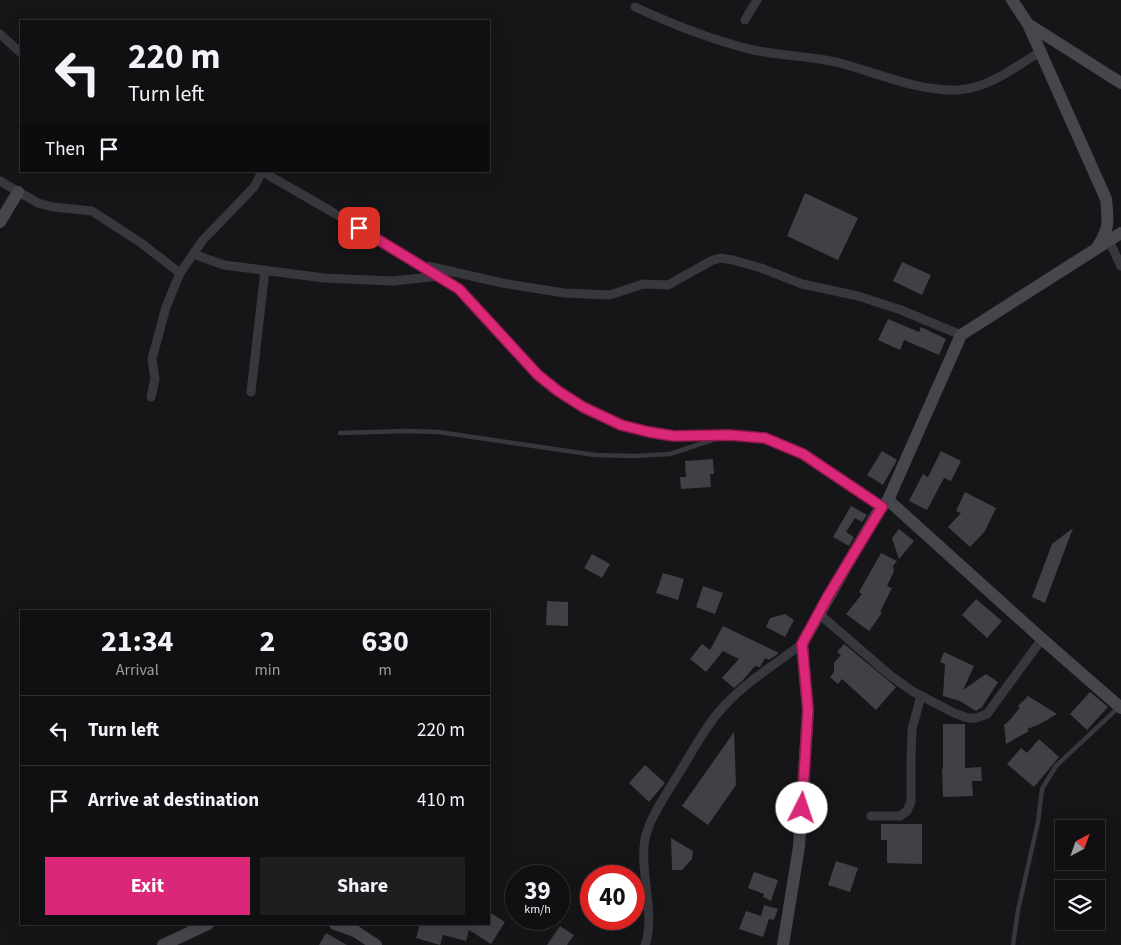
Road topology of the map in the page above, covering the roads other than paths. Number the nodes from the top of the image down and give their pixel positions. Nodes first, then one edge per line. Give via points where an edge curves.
1 (757, 0) edge
2 (1012, 0) edge
3 (635, 7) dead end
4 (745, 20) dead end
5 (1028, 24) junction
6 (0, 34) edge
7 (20, 51) edge
8 (1040, 52) junction
9 (1121, 83) edge
10 (261, 172) edge
11 (0, 181) edge
12 (18, 192) junction
13 (0, 222) edge
14 (1121, 233) edge
15 (1109, 241) junction
16 (1096, 249) junction
17 (193, 254) junction
18 (419, 264) junction
19 (1121, 266) edge
20 (265, 270) junction
21 (180, 274) junction
22 (438, 276) junction
23 (961, 335) junction
24 (251, 392) dead end
25 (151, 397) dead end
26 (340, 433) dead end
27 (729, 435) junction
28 (885, 504) junction
29 (818, 613) junction
30 (1042, 639) junction
31 (802, 644) junction
32 (921, 696) junction
33 (1120, 707) edge
34 (871, 816) dead end
35 (206, 925) edge
36 (338, 925) edge
37 (163, 945) edge
38 (376, 945) edge
39 (645, 945) edge
40 (783, 945) edge
41 (1012, 945) edge

1 - 4 street
2 - 5 street
3 - 8 street via 688,31 753,50 837,62 928,88 958,90 981,85
5 - 8 street
5 - 9 street
6 - 7 street
8 - 16 street via 1106,199 1106,233
10 - 17 street via 254,187
10 - 18 street
11 - 12 street
12 - 13 street
12 - 21 street via 53,207 92,211
14 - 15 street
15 - 16 street
15 - 19 street
16 - 23 street
17 - 20 street via 224,266
17 - 21 street
18 - 22 street
18 - 23 street via 564,293 610,294 643,284 668,285 720,258 761,268 802,284 858,296
20 - 22 street via 358,280 393,281
20 - 24 street
21 - 25 street via 166,307 152,359 155,379
22 - 27 street via 459,289 538,375 583,407 621,425 649,432 674,436
23 - 28 street
26 - 27 lane via 439,432 595,455 634,456 670,454
27 - 28 street via 765,438 803,454
28 - 29 street
28 - 30 street
29 - 31 street
29 - 32 street via 891,676
30 - 32 street via 987,714 968,718
30 - 33 street
31 - 39 street via 728,702 709,725 650,821 644,860 648,927
31 - 40 street via 808,710 799,847
32 - 34 street via 912,729 911,802 908,810 900,816
33 - 41 lane via 1056,766 1042,789
35 - 37 street
36 - 38 street via 355,931

